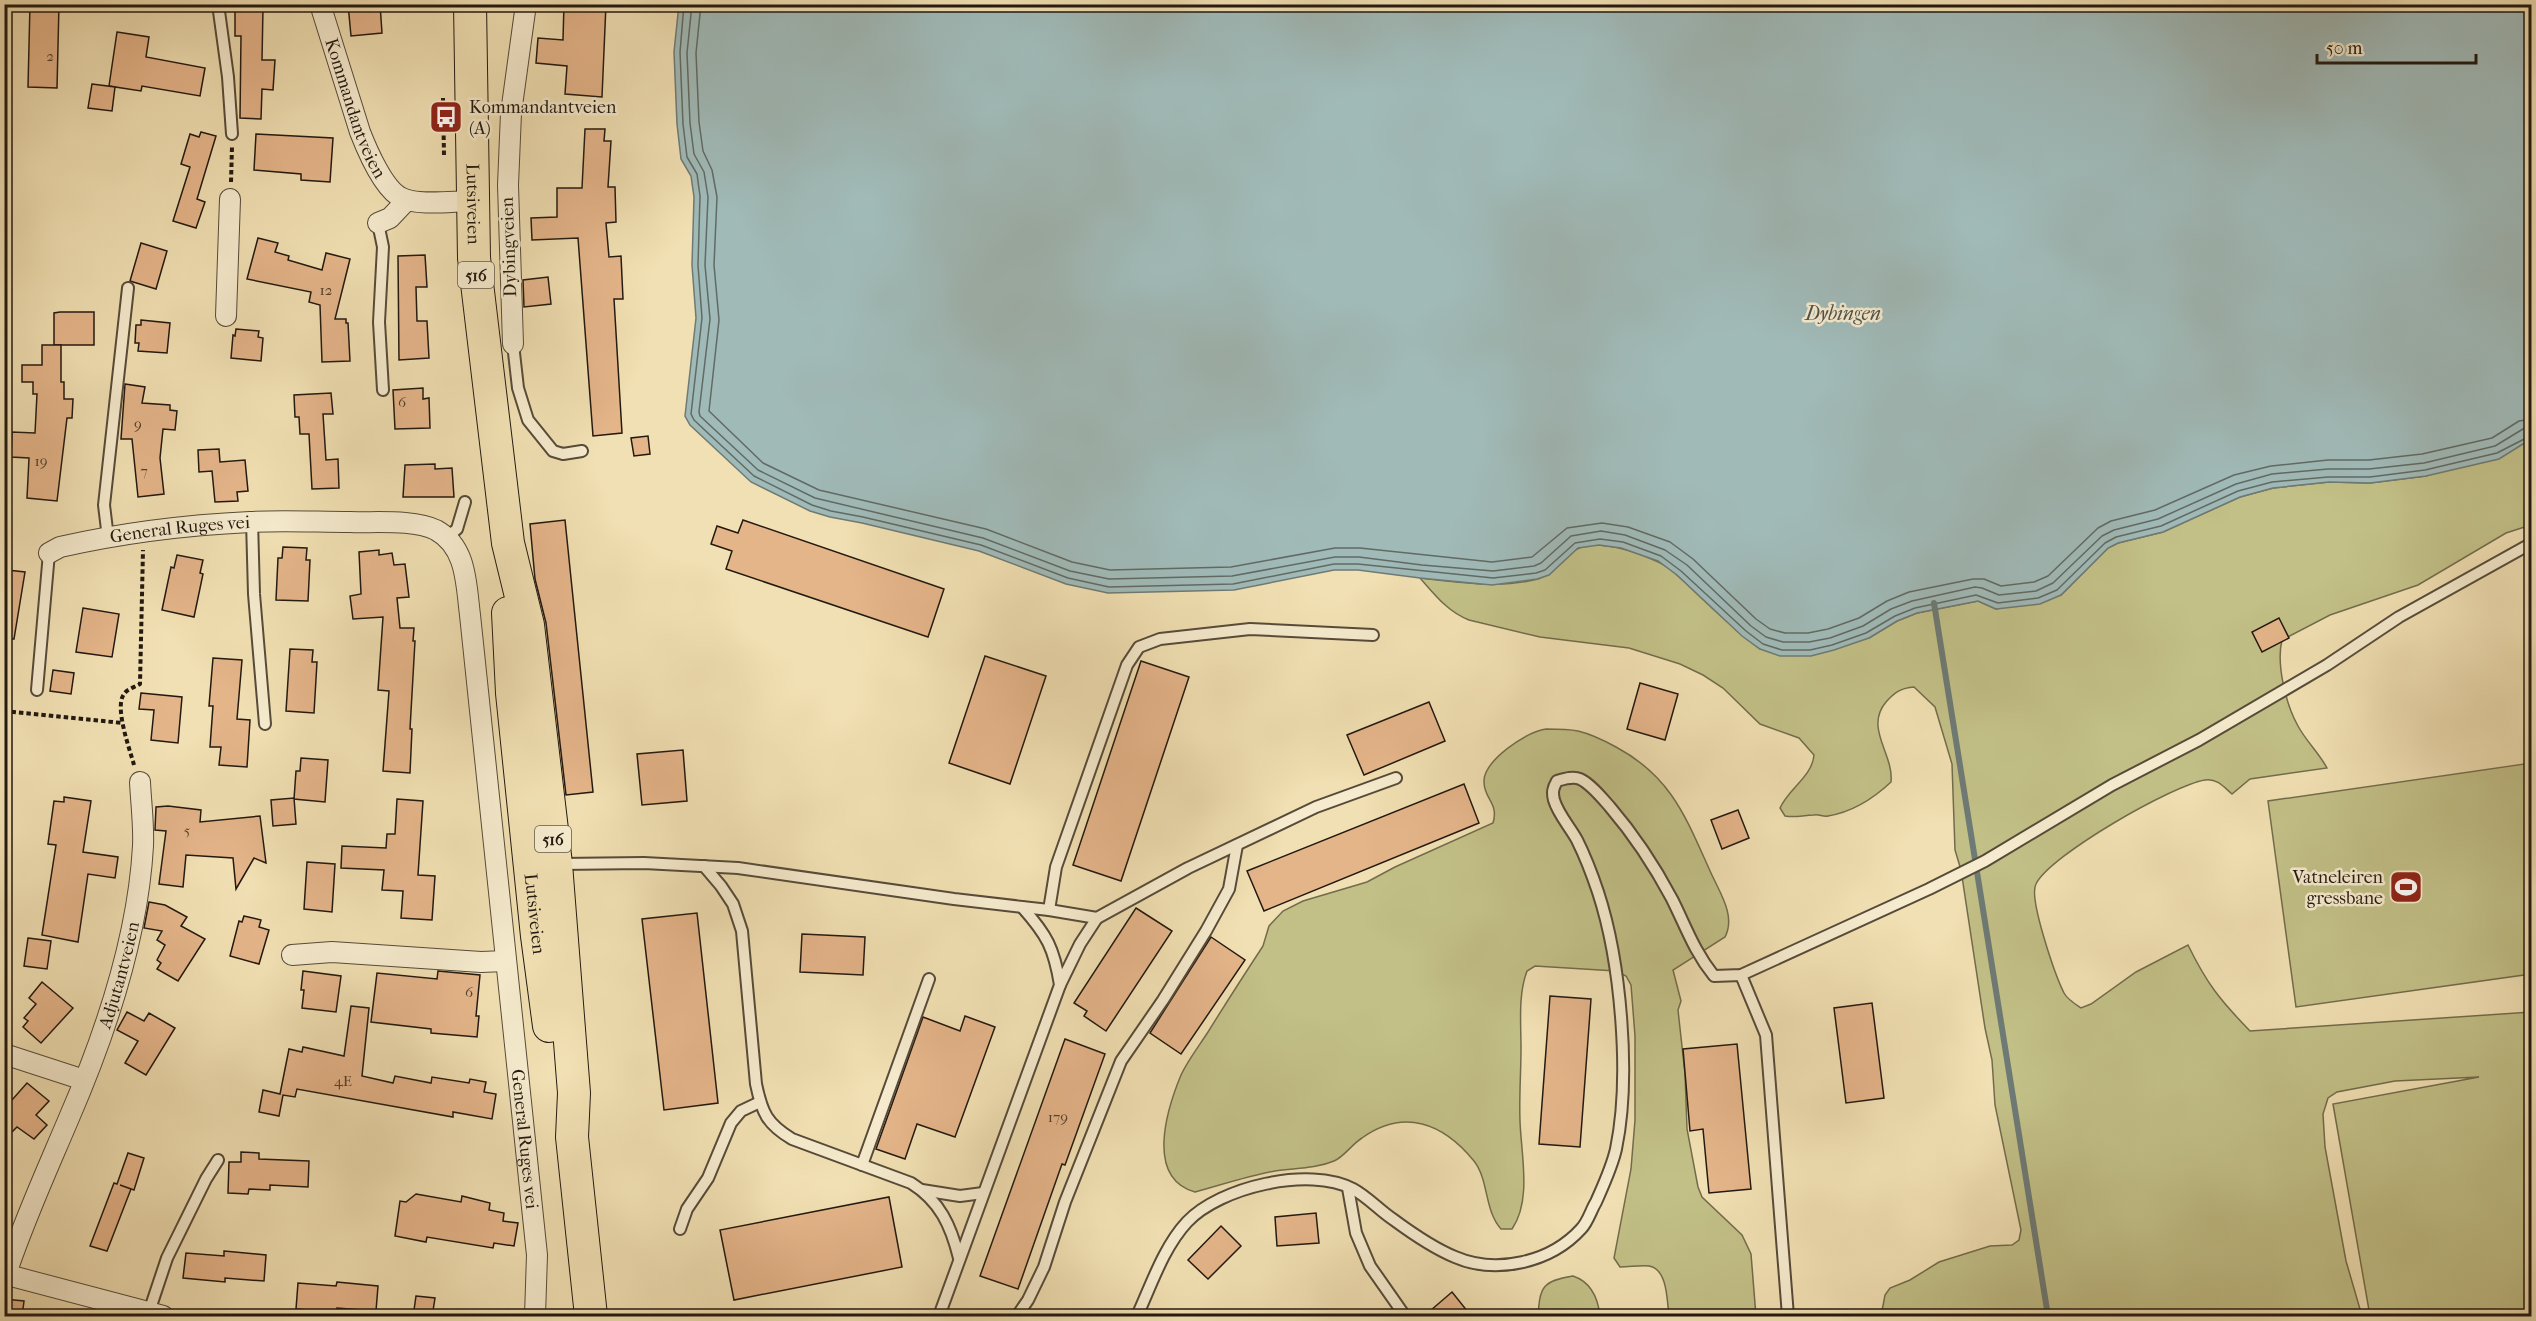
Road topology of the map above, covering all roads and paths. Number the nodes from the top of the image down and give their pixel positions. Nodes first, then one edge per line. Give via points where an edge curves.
1 (218, 4) edge
2 (320, 4) edge
3 (470, 4) edge
4 (526, 4) edge
5 (232, 134) joint
6 (230, 199) joint
7 (407, 200) junction
8 (472, 201) junction
9 (378, 223) joint
10 (128, 288) dead end
11 (226, 316) dead end
12 (513, 344) joint
13 (383, 390) dead end
14 (582, 451) dead end
15 (465, 502) dead end
16 (252, 521) junction
17 (144, 531) junction
18 (108, 538) junction
19 (446, 538) junction
20 (2532, 543) edge
21 (49, 553) joint
22 (1373, 635) dead end
23 (37, 690) dead end
24 (4, 711) edge
25 (122, 723) junction
26 (265, 724) dead end
27 (1396, 778) dead end
28 (140, 782) joint
29 (1237, 844) junction
30 (543, 866) junction
31 (704, 866) junction
32 (1022, 907) junction
33 (1049, 910) junction
34 (1097, 918) junction
35 (292, 955) dead end
36 (506, 962) junction
37 (1741, 975) junction
38 (929, 979) dead end
39 (1060, 985) junction
40 (4, 1054) edge
41 (84, 1080) junction
42 (760, 1102) junction
43 (218, 1160) dead end
44 (862, 1165) junction
45 (1348, 1188) junction
46 (922, 1190) junction
47 (983, 1193) junction
48 (680, 1229) dead end
49 (959, 1258) junction
50 (5, 1274) edge
51 (156, 1314) edge
52 (535, 1317) edge
53 (591, 1317) edge
54 (939, 1317) edge
55 (1017, 1317) edge
56 (1137, 1317) edge
57 (1405, 1317) edge
58 (1788, 1317) edge

1 - 5 lane
2 - 7 street, Kommandantveien via 368,151 389,188
3 - 8 main road, Lutsiveien / 516
4 - 12 street, Dybingveien via 512,113 508,185
5 - 6 path
6 - 11 street
7 - 8 street
7 - 9 street via 390,218
8 - 30 main road, Lutsiveien / 516 via 474,258 508,543 512,693
9 - 13 lane via 383,247 379,322
10 - 18 lane via 105,496
12 - 14 lane, Dybingveien via 518,388 528,420 553,451
15 - 19 lane via 457,530
16 - 17 street, General Ruges vei
16 - 19 street, General Ruges vei via 398,523 426,526
16 - 26 lane
17 - 18 street, General Ruges vei
17 - 25 path via 140,684 125,692 121,699
18 - 21 street, General Ruges vei via 60,547
19 - 36 street, General Ruges vei via 460,555 464,569
20 - 37 lane via 1985,861
21 - 23 lane, General Ruges vei
22 - 33 lane via 1250,629 1160,639 1139,647 1127,665 1056,867
24 - 25 path
25 - 28 path
27 - 29 lane via 1316,807
28 - 41 street, Adjutantveien via 143,845 129,932 105,1024
29 - 34 lane
29 - 55 lane via 1229,889 1121,1061 1065,1202 1044,1267
30 - 31 lane
30 - 53 main road, Lutsiveien / 516 via 537,936 559,1094 572,1137
31 - 32 lane
31 - 42 lane via 732,904 742,932
32 - 33 lane
32 - 39 lane via 1042,929 1052,948
33 - 34 lane
34 - 39 lane
35 - 36 street via 332,952
36 - 52 street, General Ruges vei via 537,1255
37 - 45 lane via 1713,976 1698,956 1651,865 1600,795 1579,778 1557,781 1554,801 1577,841 1602,904 1623,1038 1616,1151 1583,1228 1555,1251 1523,1263 1483,1264 1456,1258 1421,1239
37 - 58 lane via 1766,1035
38 - 44 lane
39 - 47 lane
40 - 41 street
41 - 50 street, Adjutantveien
42 - 44 lane via 768,1120 792,1139
42 - 48 lane via 741,1111 731,1123 708,1178 687,1209
43 - 51 lane via 167,1258
44 - 46 lane
45 - 56 lane via 1314,1179 1269,1183 1222,1196 1188,1221 1172,1242
45 - 57 lane via 1356,1233 1370,1266
46 - 47 lane via 960,1196
46 - 49 lane via 945,1217
47 - 49 lane
49 - 54 lane
50 - 51 street

